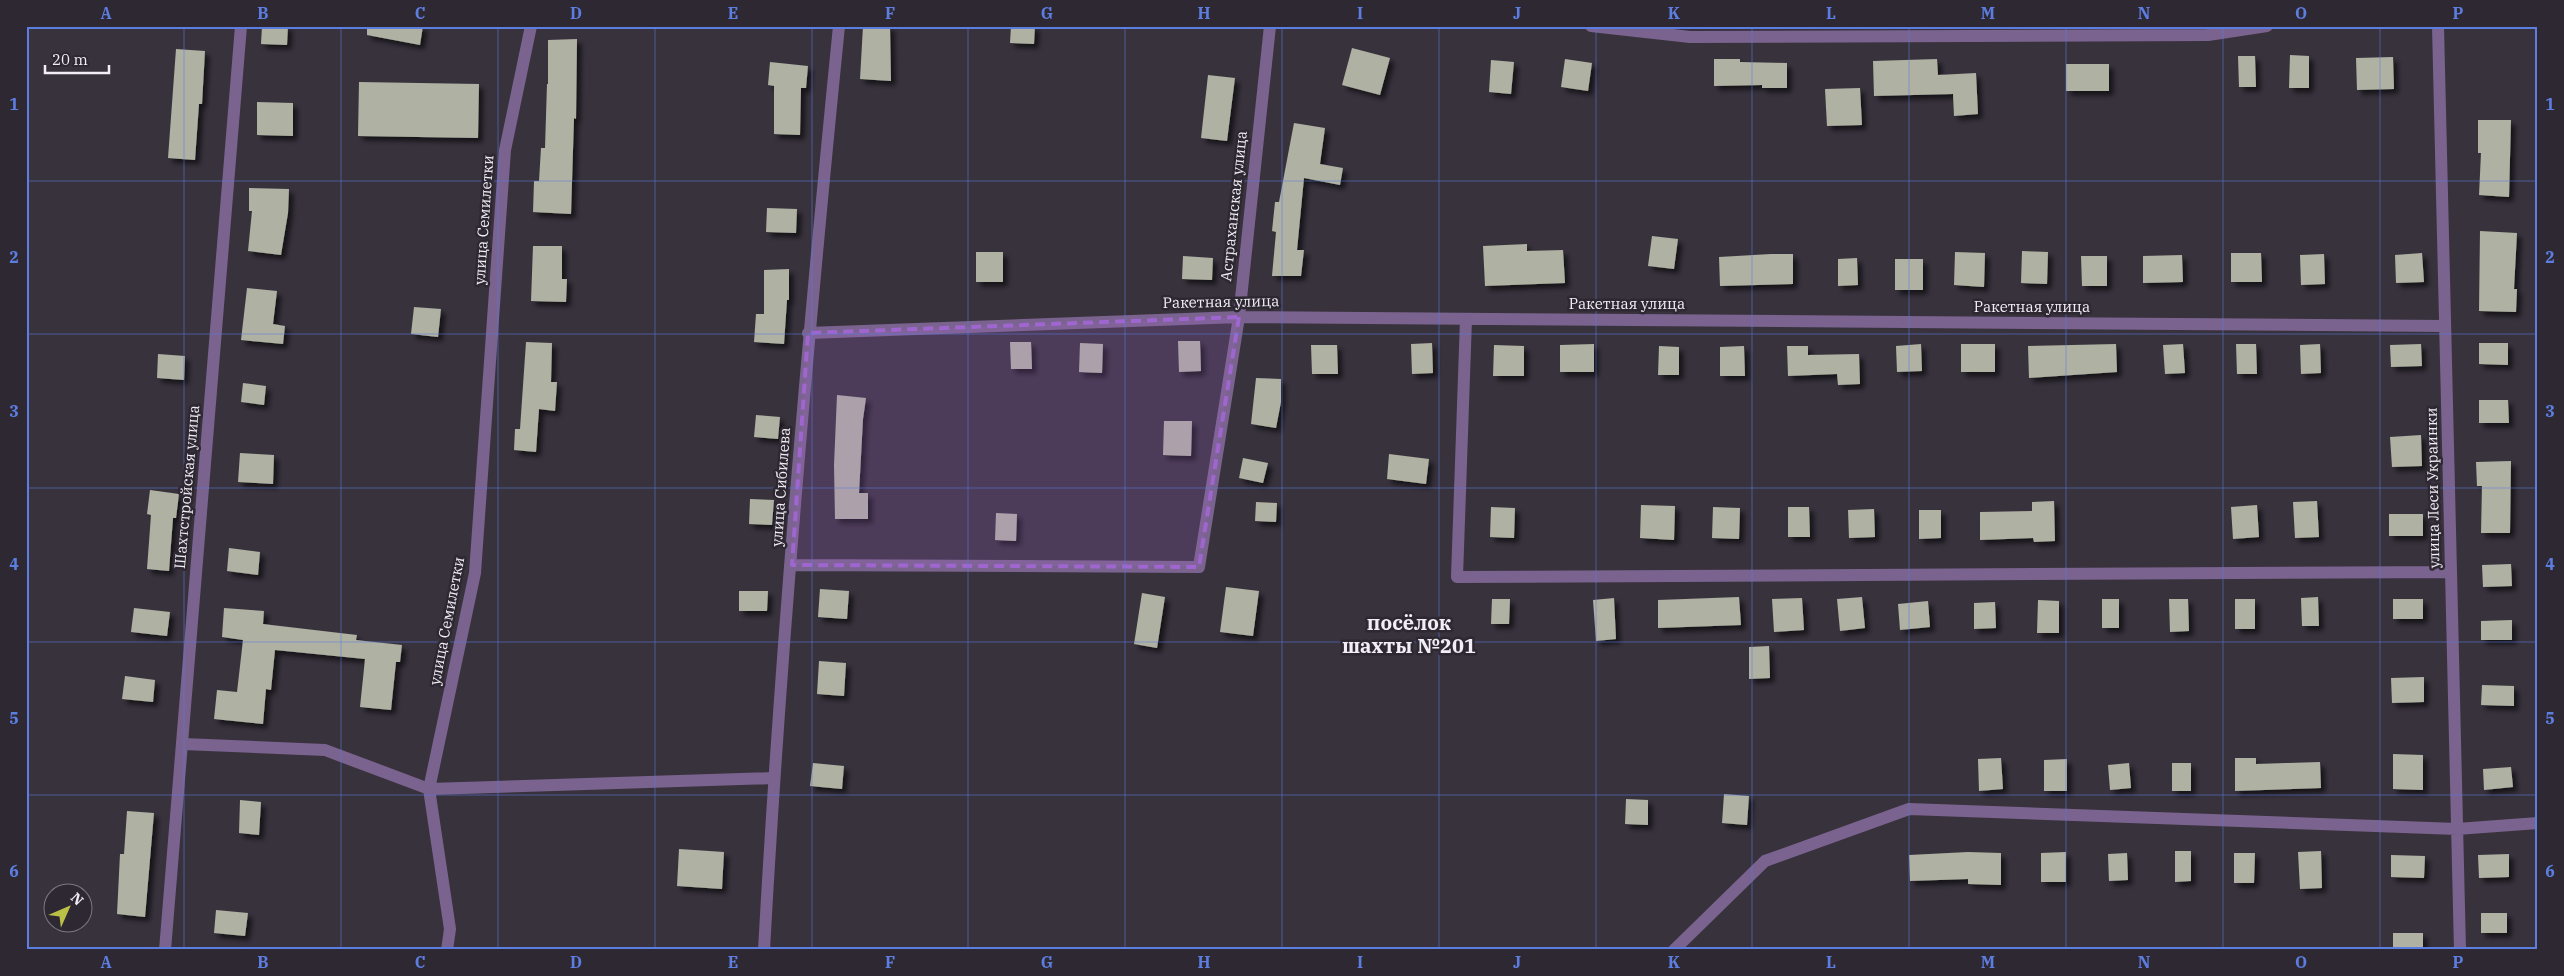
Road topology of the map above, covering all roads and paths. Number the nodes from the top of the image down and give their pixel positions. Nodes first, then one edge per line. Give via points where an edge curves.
1 (241, 26) edge
2 (531, 26) edge
3 (839, 26) edge
4 (1270, 26) edge
5 (1591, 26) edge
6 (2267, 26) edge
7 (2438, 26) edge
8 (2208, 31) edge
9 (1690, 32) edge
10 (1239, 317) junction
11 (1466, 319) junction
12 (2446, 326) junction
13 (808, 333) junction
14 (792, 565) junction
15 (2451, 572) junction
16 (183, 744) junction
17 (774, 778) junction
18 (429, 789) junction
19 (2538, 823) edge
20 (2457, 829) junction
21 (165, 950) edge
22 (447, 950) edge
23 (764, 950) edge
24 (1674, 950) edge
25 (2460, 950) edge

1 - 16 street, Шахтстройская улица
2 - 18 street, улица Семилетки via 505,150 475,573
3 - 13 street, улица Сибилева
4 - 10 street, Астраханская улица
5 - 9 street
6 - 8 street
7 - 12 street, улица Леси Украинки
8 - 9 street
10 - 11 street, Ракетная улица
10 - 13 street, Ракетная улица
10 - 14 street, Астраханская улица via 1198,567
11 - 12 street, Ракетная улица
11 - 15 street via 1457,577
12 - 15 street, улица Леси Украинки
13 - 14 street, улица Сибилева
14 - 17 street, улица Сибилева
15 - 20 street, улица Леси Украинки
16 - 18 street via 325,750
16 - 21 street, Шахтстройская улица
17 - 18 street
17 - 23 street, улица Сибилева
18 - 22 street via 450,929
19 - 20 street
20 - 24 street via 1909,809 1765,861
20 - 25 street, улица Леси Украинки

